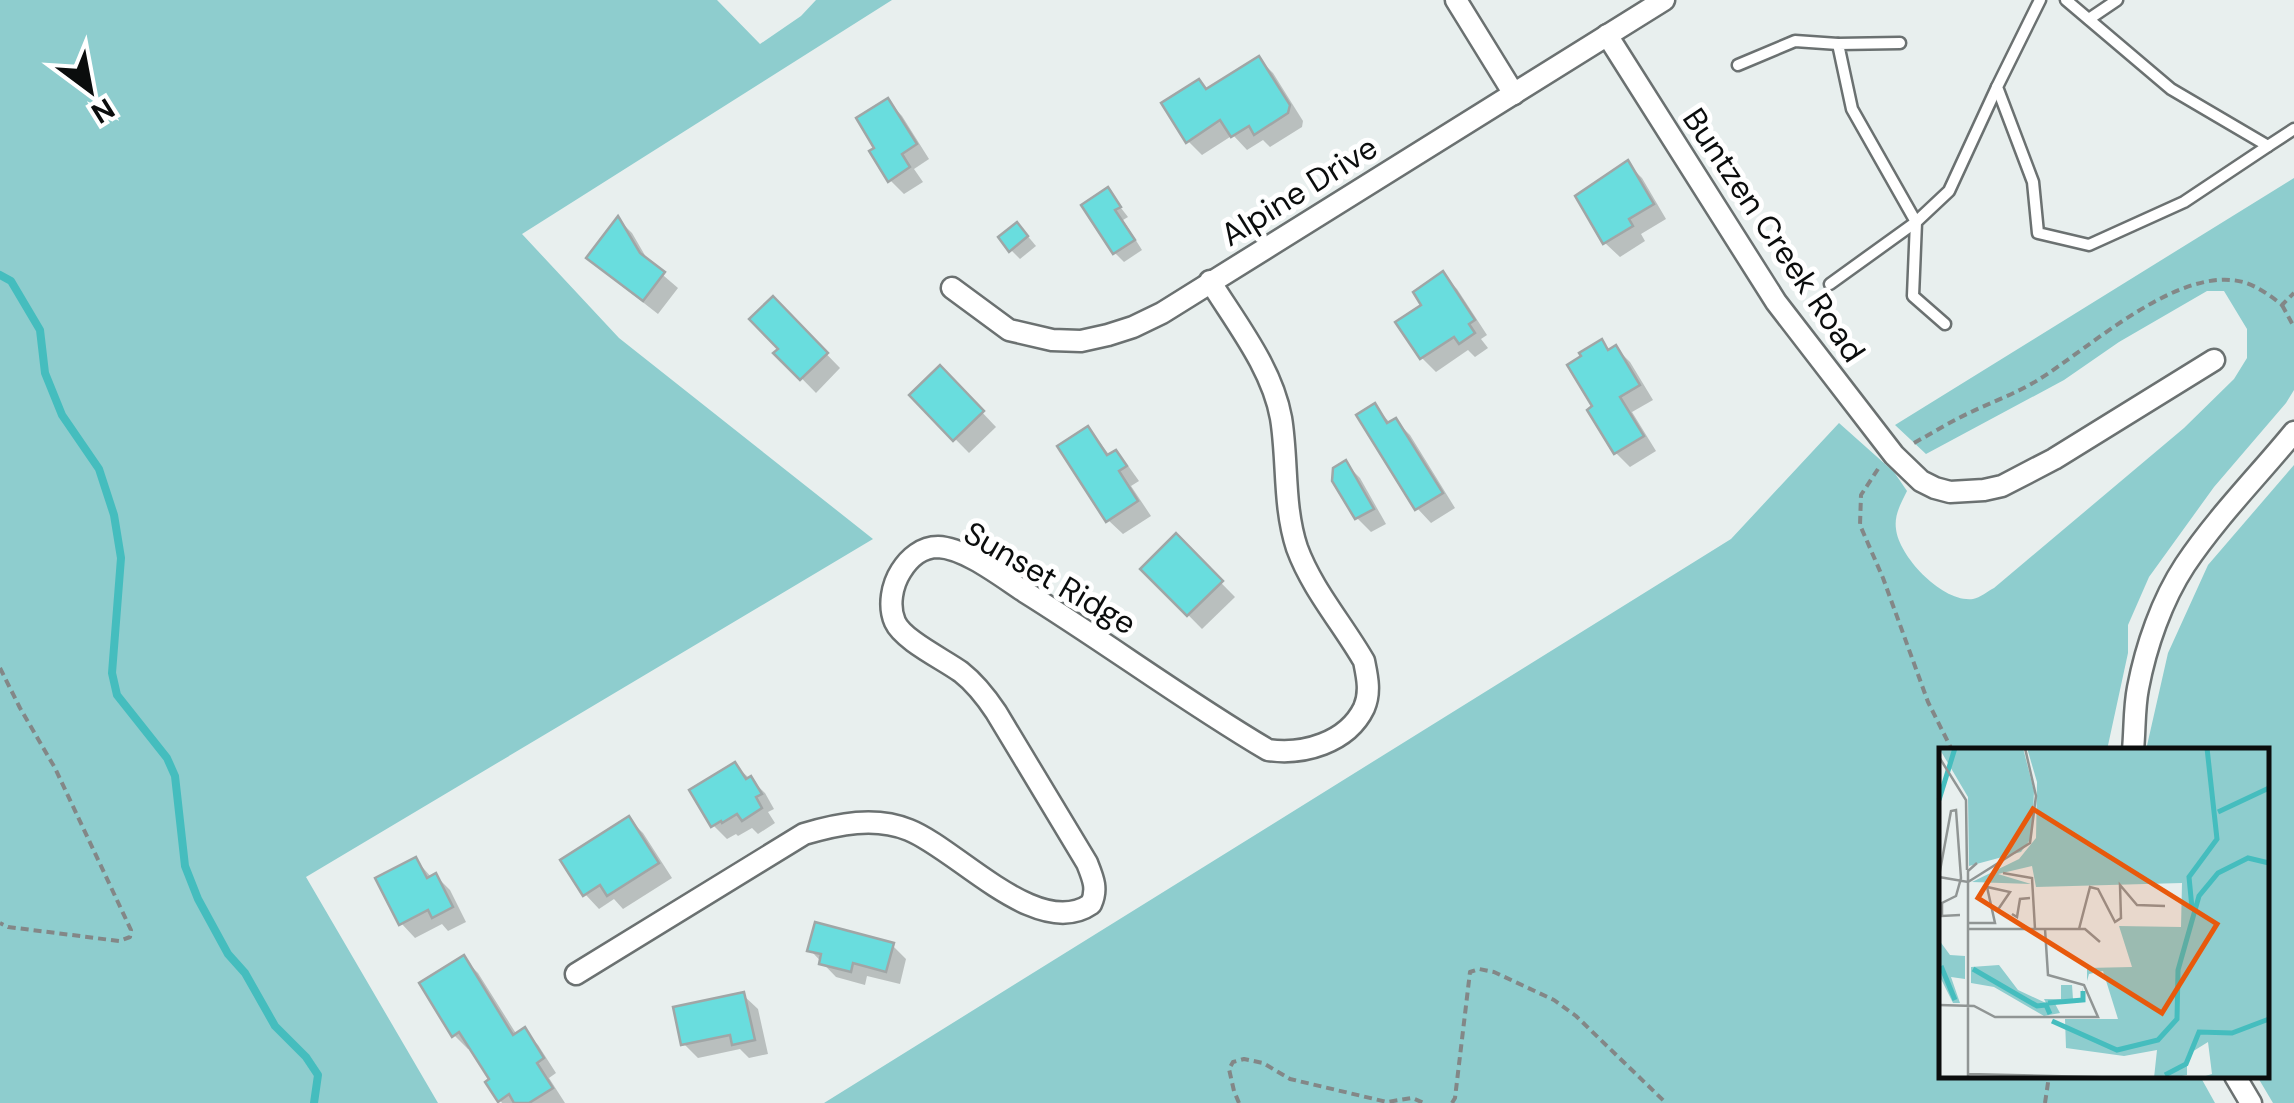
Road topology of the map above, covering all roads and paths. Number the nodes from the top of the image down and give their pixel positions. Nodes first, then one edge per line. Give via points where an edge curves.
1 (1456, 0) edge
2 (1664, 0) edge
3 (2040, 0) edge
4 (2066, 0) edge
5 (2117, 0) edge
6 (2089, 19) junction
7 (1607, 35) junction
8 (1900, 43) dead end
9 (1838, 44) junction
10 (1738, 65) dead end
11 (1997, 87) junction
12 (1514, 94) junction
13 (2294, 128) edge
14 (2268, 146) junction
15 (1916, 222) junction
16 (1210, 281) junction
17 (1830, 284) dead end
18 (952, 288) dead end
19 (2282, 305) dead end
20 (1945, 324) dead end
21 (2294, 327) edge
22 (2214, 360) dead end
23 (2294, 432) edge
24 (0, 668) edge
25 (2133, 748) edge
26 (0, 923) edge
27 (576, 974) dead end
28 (2049, 1078) edge
29 (2236, 1078) edge
30 (1239, 1103) edge
31 (1424, 1103) edge
32 (1452, 1103) edge
33 (1666, 1103) edge
34 (2045, 1103) edge
35 (2251, 1103) edge

1 - 12 street
2 - 7 street, Alpine Drive
3 - 11 lane
4 - 6 lane
5 - 6 lane
6 - 14 lane via 2171,89
7 - 12 street, Alpine Drive
7 - 22 street, Buntzen Creek Road via 1776,302 1921,481 1950,492 2002,486
8 - 9 lane
9 - 10 lane via 1795,42
9 - 15 lane via 1852,110
11 - 14 lane via 2032,182 2038,233 2089,245 2184,202
11 - 15 lane via 1949,191
12 - 16 street, Alpine Drive
13 - 14 lane
15 - 17 lane
15 - 20 lane via 1912,296
16 - 18 street, Alpine Drive via 1133,327 1082,341 1009,330
16 - 27 street, Sunset Ridge via 1275,395 1295,542 1364,661 1368,695 1353,723 1314,748 1268,750 982,565 933,546 910,558 900,573 893,618 910,640 973,683 996,712 1086,863 1094,881 1092,904 1059,914 1022,902 907,829 846,824 804,834
19 - 21 path
23 - 25 street via 2207,534 2170,591 2138,690
24 - 26 path via 131,930 119,941
28 - 34 path
29 - 35 street
30 - 31 path via 1229,1069 1244,1059 1387,1102
32 - 33 path via 1470,972 1479,969 1554,1000

